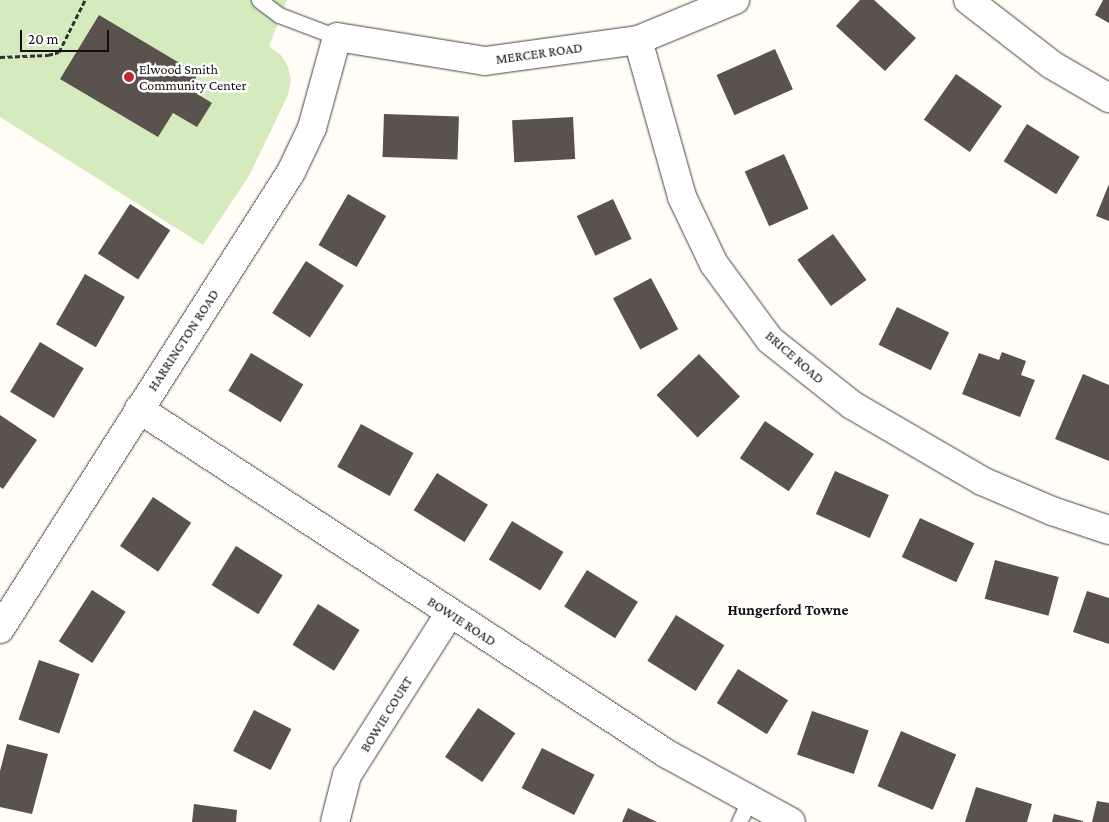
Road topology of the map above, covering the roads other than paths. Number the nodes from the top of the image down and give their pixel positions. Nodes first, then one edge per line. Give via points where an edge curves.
1 (259, 0) edge
2 (735, 0) edge
3 (968, 0) edge
4 (337, 37) junction
5 (638, 40) junction
6 (1109, 98) edge
7 (139, 409) junction
8 (1109, 530) edge
9 (450, 613) junction
10 (0, 630) edge
11 (744, 811) edge
12 (335, 822) edge
13 (791, 822) edge

1 - 4 lane via 280,15
2 - 5 street, MERCER ROAD
3 - 6 street via 1052,65
4 - 5 street, MERCER ROAD via 485,61
4 - 7 street, HARRINGTON ROAD via 312,128 291,172
5 - 8 street, BRICE ROAD via 682,196 714,264 770,340 852,405 982,481 1052,511
7 - 9 street, BOWIE ROAD
7 - 10 street, HARRINGTON ROAD
9 - 11 street, BOWIE ROAD via 667,754
9 - 12 street, BOWIE COURT via 347,775
11 - 13 street, BOWIE ROAD

